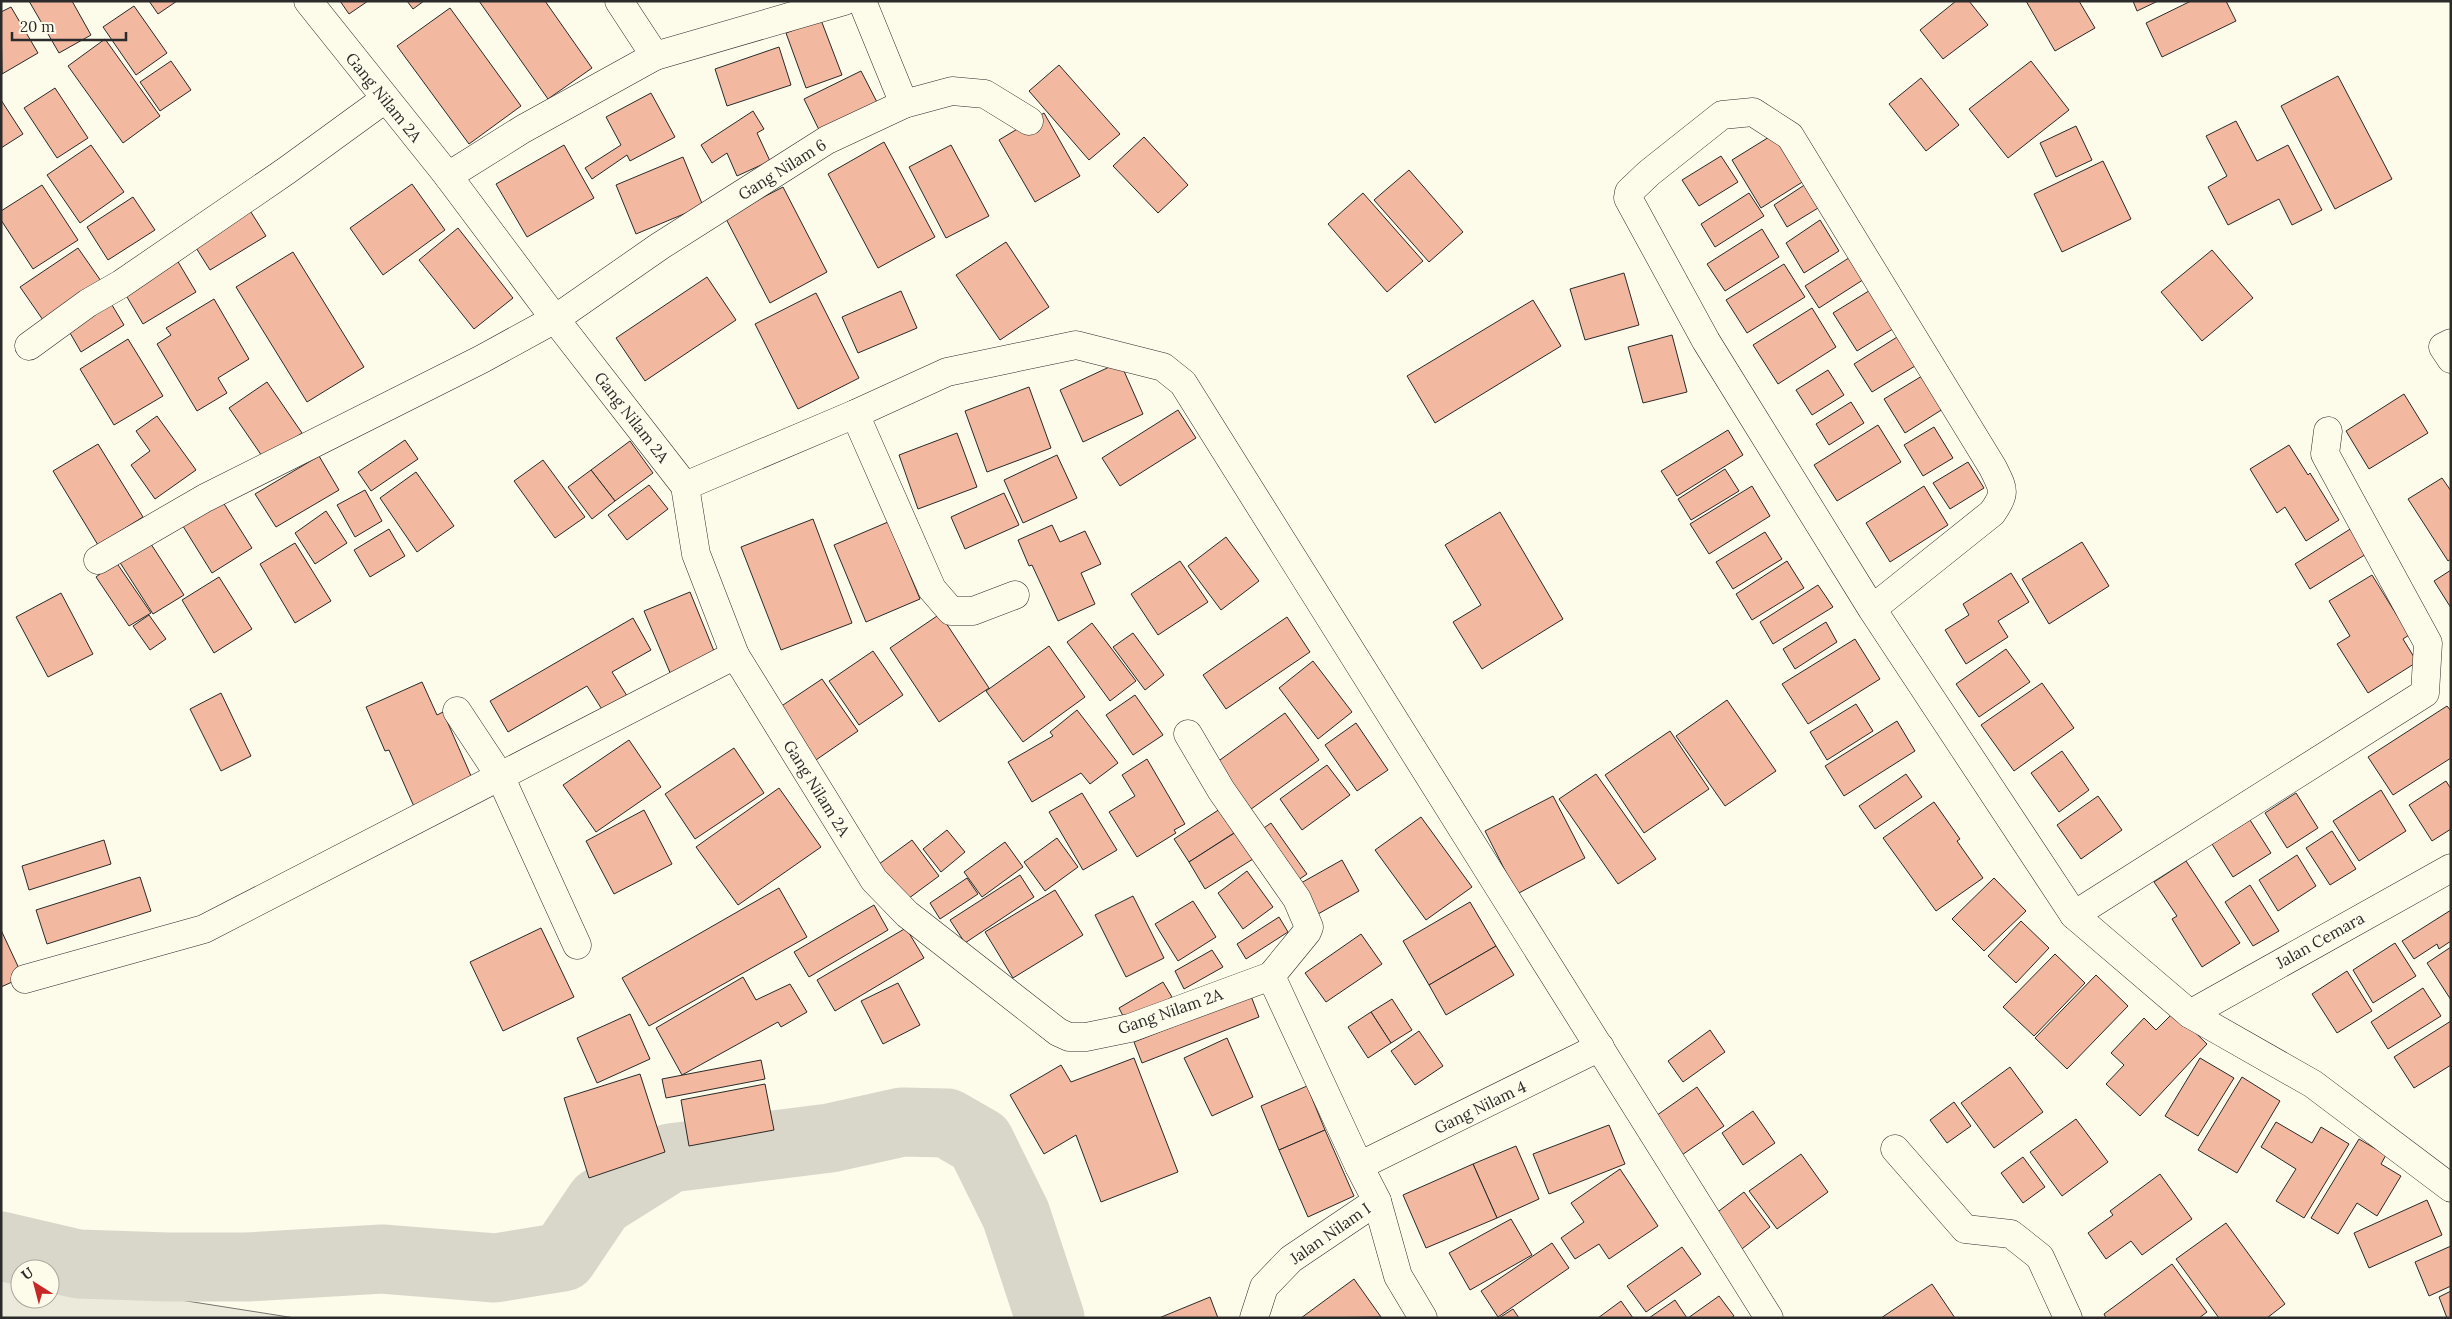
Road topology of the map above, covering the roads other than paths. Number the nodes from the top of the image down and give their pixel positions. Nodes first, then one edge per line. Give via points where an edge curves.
1 (308, 1) edge
2 (619, 1) edge
3 (844, 1) edge
4 (862, 1) edge
5 (655, 56) junction
6 (385, 99) junction
7 (904, 104) junction
8 (1029, 122) dead end
9 (448, 176) junction
10 (554, 319) junction
11 (2451, 343) edge
12 (28, 346) dead end
13 (2451, 359) edge
14 (855, 414) junction
15 (2328, 431) dead end
16 (686, 486) junction
17 (98, 560) dead end
18 (1015, 595) dead end
19 (1872, 608) junction
20 (735, 655) junction
21 (457, 711) dead end
22 (1188, 734) dead end
23 (500, 776) junction
24 (2451, 868) edge
25 (2074, 916) junction
26 (577, 945) dead end
27 (1271, 976) junction
28 (25, 980) dead end
29 (2190, 1014) junction
30 (1600, 1047) junction
31 (1895, 1149) dead end
32 (1359, 1166) junction
33 (2451, 1188) edge
34 (1377, 1200) junction
35 (1254, 1318) edge
36 (1423, 1318) edge
37 (1769, 1318) edge
38 (2068, 1318) edge

1 - 6 street, Gang Nilam 2A
2 - 5 street
3 - 5 street
4 - 7 street
5 - 9 street via 523,129
6 - 9 street, Gang Nilam 2A
6 - 12 street
7 - 8 street, Gang Nilam 6 via 952,91 985,94
7 - 10 street, Gang Nilam 6 via 827,140 660,246
9 - 10 street, Gang Nilam 2A
10 - 16 street, Gang Nilam 2A
10 - 17 street, Gang Nilam 6 via 473,364 205,498
11 - 13 street via 2443,347
14 - 16 street
14 - 18 street via 932,590 951,611 973,611
14 - 30 street via 947,372 1076,345 1163,367 1182,383
15 - 25 street via 2325,454 2428,643 2425,693
16 - 20 street, Gang Nilam 2A via 696,554
19 - 19 street via 1992,512 2002,499 2002,488 1993,468 1790,136 1753,112 1722,115 1649,173 1629,192 1628,198 1706,340
19 - 25 street
20 - 23 street
20 - 27 street, Gang Nilam 2A via 874,880 907,914 1058,1032 1069,1037 1086,1037 1130,1028
21 - 23 street
22 - 27 street via 1221,790 1296,899 1309,927
23 - 26 street
23 - 28 street via 204,929
24 - 29 street, Jalan Cemara
25 - 29 street
27 - 32 street
29 - 33 street via 2313,1084
30 - 32 street, Gang Nilam 4
30 - 37 street
31 - 38 street via 1965,1229 2011,1234 2040,1257
32 - 34 street
34 - 35 street, Jalan Nilam I via 1291,1259 1264,1287
34 - 36 street via 1398,1276

